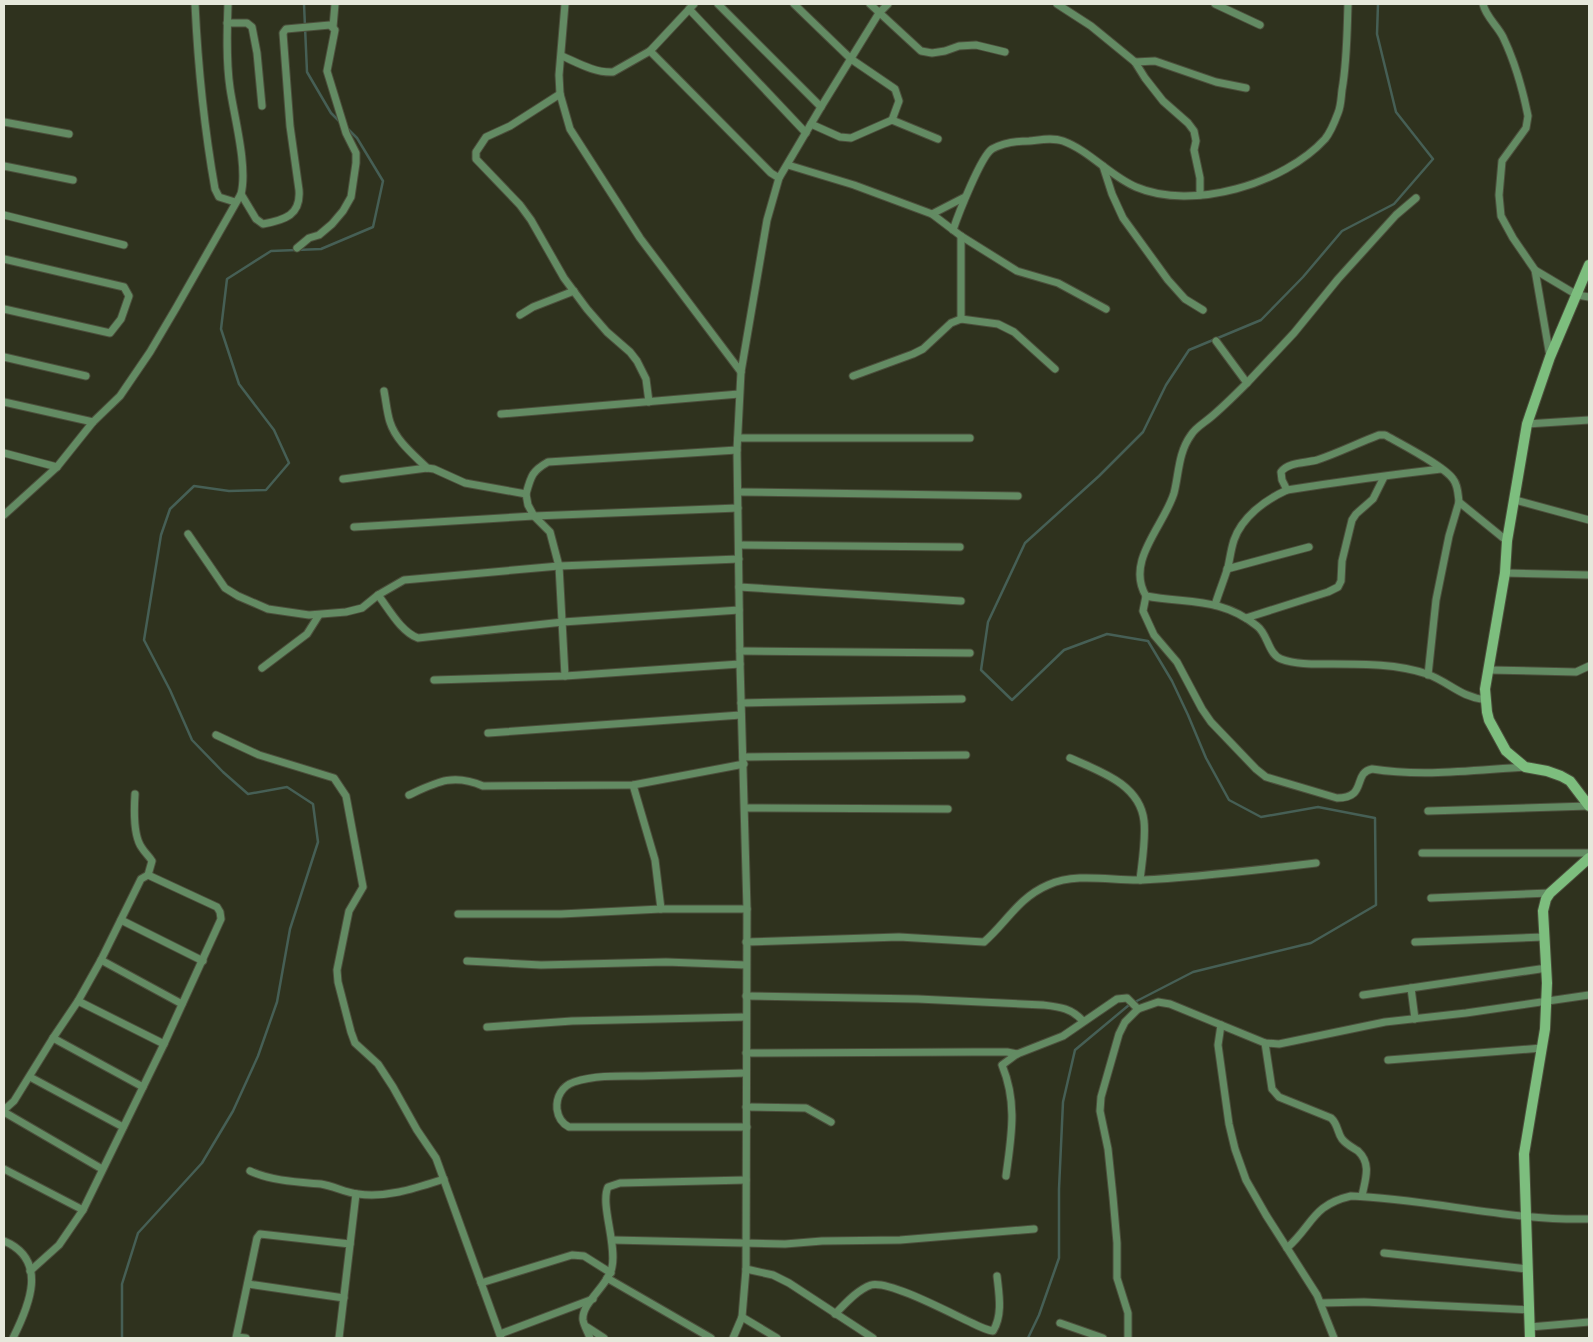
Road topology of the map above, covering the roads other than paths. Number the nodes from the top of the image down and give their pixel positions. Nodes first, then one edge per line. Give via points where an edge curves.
1 (195, 4) edge
2 (228, 4) edge
3 (335, 4) edge
4 (565, 4) edge
5 (718, 4) edge
6 (794, 4) edge
7 (870, 4) edge
8 (888, 4) edge
9 (1057, 4) edge
10 (1215, 4) edge
11 (1348, 4) edge
12 (1483, 4) edge
13 (692, 7) edge
14 (880, 13) junction
15 (227, 23) junction
16 (1260, 25) dead end
17 (331, 26) junction
18 (650, 51) junction
19 (1005, 52) dead end
20 (562, 56) junction
21 (851, 59) junction
22 (1135, 62) junction
23 (1246, 88) dead end
24 (560, 94) junction
25 (262, 106) dead end
26 (821, 107) junction
27 (892, 120) junction
28 (4, 122) edge
29 (811, 124) junction
30 (806, 133) junction
31 (69, 134) dead end
32 (938, 139) dead end
33 (788, 165) junction
34 (4, 166) edge
35 (1103, 166) junction
36 (779, 178) junction
37 (73, 180) dead end
38 (240, 194) junction
39 (1200, 195) junction
40 (965, 198) junction
41 (1416, 198) dead end
42 (235, 202) junction
43 (932, 214) junction
44 (4, 215) edge
45 (953, 230) junction
46 (960, 236) junction
47 (124, 245) dead end
48 (297, 248) dead end
49 (4, 259) edge
50 (1589, 265) edge
51 (1534, 270) junction
52 (574, 291) junction
53 (1577, 294) junction
54 (1589, 297) edge
55 (4, 308) edge
56 (1106, 309) dead end
57 (1204, 310) dead end
58 (520, 315) dead end
59 (961, 319) junction
60 (1216, 341) dead end
61 (4, 356) edge
62 (1550, 357) junction
63 (1055, 369) dead end
64 (742, 372) junction
65 (86, 376) dead end
66 (853, 376) dead end
67 (1247, 383) junction
68 (384, 391) dead end
69 (739, 394) junction
70 (4, 402) edge
71 (649, 402) junction
72 (501, 414) dead end
73 (1589, 420) edge
74 (93, 422) junction
75 (1527, 424) junction
76 (738, 438) junction
77 (970, 438) dead end
78 (738, 450) junction
79 (4, 455) edge
80 (57, 467) junction
81 (427, 468) junction
82 (1441, 469) junction
83 (1384, 477) junction
84 (343, 479) dead end
85 (1287, 490) junction
86 (739, 492) junction
87 (526, 494) junction
88 (1018, 496) dead end
89 (1515, 500) junction
90 (1459, 502) junction
91 (738, 508) junction
92 (4, 515) edge
93 (534, 516) junction
94 (1589, 520) edge
95 (354, 527) dead end
96 (188, 534) dead end
97 (1507, 541) junction
98 (739, 545) junction
99 (960, 547) dead end
100 (1309, 547) dead end
101 (739, 559) junction
102 (559, 566) junction
103 (1227, 570) junction
104 (1505, 574) junction
105 (1589, 575) edge
106 (739, 588) junction
107 (378, 595) junction
108 (1146, 596) junction
109 (961, 602) dead end
110 (1215, 605) junction
111 (739, 610) junction
112 (319, 615) junction
113 (1246, 618) junction
114 (563, 622) junction
115 (740, 651) junction
116 (970, 653) dead end
117 (740, 664) junction
118 (1589, 666) edge
119 (262, 668) dead end
120 (1489, 670) junction
121 (1428, 674) junction
122 (565, 676) junction
123 (434, 680) dead end
124 (962, 699) dead end
125 (1486, 700) junction
126 (741, 703) junction
127 (741, 715) junction
128 (488, 733) dead end
129 (216, 735) dead end
130 (966, 755) dead end
131 (1070, 758) dead end
132 (744, 761) junction
133 (1525, 767) junction
134 (633, 786) junction
135 (134, 794) dead end
136 (409, 794) dead end
137 (1589, 806) edge
138 (745, 808) junction
139 (948, 809) dead end
140 (1428, 811) dead end
141 (1422, 853) dead end
142 (1589, 853) edge
143 (1589, 858) edge
144 (1316, 863) dead end
145 (148, 875) junction
146 (1140, 880) junction
147 (1550, 893) junction
148 (1431, 898) dead end
149 (660, 909) junction
150 (747, 909) junction
151 (458, 914) dead end
152 (120, 920) junction
153 (1544, 938) junction
154 (746, 942) junction
155 (1415, 942) dead end
156 (101, 960) junction
157 (203, 961) junction
158 (467, 961) dead end
159 (746, 965) junction
160 (1547, 968) junction
161 (1411, 988) junction
162 (1363, 995) dead end
163 (1589, 995) edge
164 (746, 996) junction
165 (78, 1001) junction
166 (1547, 1002) junction
167 (182, 1004) junction
168 (1138, 1009) junction
169 (746, 1017) junction
170 (1415, 1019) junction
171 (1084, 1021) junction
172 (1221, 1025) junction
173 (487, 1027) dead end
174 (53, 1038) junction
175 (1264, 1043) junction
176 (164, 1044) junction
177 (1542, 1048) junction
178 (746, 1053) junction
179 (1017, 1054) junction
180 (1388, 1060) dead end
181 (746, 1073) junction
182 (30, 1077) junction
183 (143, 1087) junction
184 (746, 1107) junction
185 (4, 1111) edge
186 (831, 1122) dead end
187 (123, 1127) junction
188 (747, 1127) junction
189 (4, 1169) edge
190 (102, 1169) junction
191 (250, 1171) dead end
192 (1006, 1176) dead end
193 (444, 1179) junction
194 (746, 1180) junction
195 (356, 1194) junction
196 (1362, 1196) junction
197 (83, 1210) junction
198 (1526, 1216) junction
199 (1589, 1219) edge
200 (1034, 1229) dead end
201 (612, 1240) junction
202 (4, 1241) edge
203 (746, 1242) junction
204 (350, 1244) junction
205 (1287, 1248) junction
206 (1384, 1253) dead end
207 (746, 1269) junction
208 (1527, 1270) junction
209 (30, 1271) junction
210 (609, 1276) junction
211 (997, 1276) dead end
212 (481, 1283) junction
213 (248, 1284) junction
214 (344, 1298) junction
215 (594, 1298) junction
216 (1321, 1303) junction
217 (1529, 1310) junction
218 (835, 1314) junction
219 (742, 1317) junction
220 (1589, 1322) edge
221 (1060, 1323) dead end
222 (587, 1327) junction
223 (1530, 1327) junction
224 (501, 1336) edge
225 (13, 1338) edge
226 (237, 1338) edge
227 (246, 1338) edge
228 (339, 1338) edge
229 (590, 1338) edge
230 (604, 1338) edge
231 (711, 1338) edge
232 (733, 1338) edge
233 (777, 1338) edge
234 (873, 1338) edge
235 (1103, 1338) edge
236 (1128, 1338) edge
237 (1334, 1338) edge
238 (1530, 1338) edge

1 - 42 street via 199,82 215,189 220,197
2 - 15 street
3 - 17 street
4 - 20 street
5 - 26 street
6 - 21 street
7 - 14 street
8 - 14 street
9 - 22 street
10 - 16 street
11 - 39 street via 1346,64 1339,111 1326,138 1274,176 1241,188
12 - 51 street via 1507,46 1528,116 1526,128 1502,161 1498,195 1501,216
13 - 18 street
13 - 30 street
14 - 19 street via 921,51 932,53 976,45
14 - 21 street
15 - 25 street via 246,23 252,28
15 - 38 street via 230,86 243,184
17 - 38 street via 286,30 283,36 300,199 297,206 282,220 264,224 256,219
17 - 48 street via 335,30 327,71 346,133 356,153 351,197 332,224
18 - 20 street via 613,72 591,69
18 - 36 street
20 - 24 street
21 - 26 street
21 - 27 street via 895,89 899,100
22 - 23 street via 1156,61 1216,82
22 - 39 street via 1163,101 1194,131
24 - 52 street via 510,126 486,137 476,152 476,159 520,205
24 - 64 street via 570,129 640,238
26 - 29 street
27 - 29 street via 844,139
27 - 32 street
28 - 31 street
29 - 30 street
30 - 33 street
33 - 36 street
33 - 43 street
34 - 37 street
35 - 39 street via 1136,187 1166,196
35 - 40 street via 1062,141 1050,139 1003,144 990,150
35 - 57 street via 1123,218 1168,280 1185,299
36 - 64 street via 767,220
38 - 42 street
40 - 43 street
40 - 45 street
41 - 67 street via 1396,215
42 - 74 street via 150,352 120,396
43 - 45 street
44 - 47 street
45 - 46 street
46 - 56 street via 1017,270 1058,283
46 - 59 street
49 - 55 street via 124,287 129,296 128,304 110,333
50 - 53 street
51 - 53 street
51 - 62 street
52 - 58 street
52 - 71 street via 637,361 646,380
53 - 54 street
53 - 62 street
59 - 63 street via 998,324 1014,332
59 - 66 street via 951,323 918,352
60 - 67 street
61 - 65 street
62 - 75 street
64 - 69 street
67 - 108 street via 1191,434 1179,462 1174,494 1146,548 1139,583
68 - 81 street via 394,430
69 - 71 street
69 - 76 street
70 - 74 street
71 - 72 street
73 - 75 street
74 - 80 street
75 - 89 street
76 - 77 street
76 - 78 street
78 - 86 street
78 - 87 street via 548,462 531,476
79 - 80 street
80 - 92 street
81 - 84 street
81 - 87 street via 434,468 465,483
82 - 83 street
82 - 85 street via 1385,435 1379,435 1316,460 1283,469 1282,480
82 - 90 street via 1452,478
83 - 85 street
83 - 113 street via 1370,503 1352,520 1338,588
85 - 103 street via 1244,521 1234,540
86 - 88 street
86 - 91 street
87 - 93 street
89 - 94 street
89 - 97 street
90 - 97 street
90 - 121 street via 1436,600
91 - 93 street
91 - 98 street
93 - 95 street
93 - 102 street via 550,532
96 - 112 street via 225,588 268,609
97 - 104 street
98 - 99 street
98 - 101 street
100 - 103 street
101 - 102 street
101 - 106 street
102 - 107 street via 404,580
102 - 114 street
103 - 110 street
104 - 105 street
104 - 120 street
106 - 109 street
106 - 111 street
107 - 112 street via 362,608
107 - 114 street via 410,636 418,638
108 - 110 street
108 - 133 street via 1144,611 1154,635 1177,662 1202,709 1266,777 1337,798 1347,798 1354,795 1364,774 1372,769 1429,774
110 - 113 street via 1236,611
111 - 114 street
111 - 115 street
112 - 119 street via 307,634
113 - 121 street via 1260,627 1277,658 1303,664 1391,666
114 - 122 street
115 - 116 street
115 - 117 street
117 - 122 street
117 - 126 street
118 - 120 street via 1576,672
120 - 125 street
121 - 125 street via 1468,696
122 - 123 street
124 - 126 street
125 - 133 street via 1489,720 1506,751
126 - 127 street
127 - 128 street
127 - 132 street
129 - 193 street via 260,755 334,778 346,796 363,887 350,911 337,970 338,982 355,1043 378,1064 436,1158
130 - 132 street
131 - 146 street via 1116,779 1139,805 1144,822
132 - 134 street
132 - 138 street
133 - 137 street via 1561,776 1573,785
134 - 136 street via 484,786 465,779 436,783
134 - 149 street via 655,860
135 - 145 street via 138,841 152,861
137 - 140 street
138 - 139 street
138 - 150 street
141 - 142 street
143 - 147 street
144 - 146 street
145 - 152 street via 141,879
145 - 157 street via 217,907 221,919
146 - 154 street via 1094,878 1050,884 1032,893 1016,907 984,942 899,937
147 - 148 street
147 - 153 street via 1544,905
149 - 150 street
149 - 151 street via 561,914
150 - 154 street
152 - 156 street
152 - 157 street
153 - 155 street
153 - 160 street
154 - 159 street
156 - 165 street
156 - 167 street
157 - 167 street
158 - 159 street via 541,965 666,962
159 - 164 street
160 - 161 street
160 - 166 street
161 - 162 street
161 - 170 street
163 - 166 street
164 - 169 street
164 - 171 street via 1043,1005 1072,1010
165 - 174 street
165 - 176 street
166 - 170 street
166 - 177 street
167 - 176 street
168 - 171 street via 1122,997
168 - 172 street via 1158,1002 1170,1004
168 - 236 street via 1119,1034 1100,1111 1108,1149 1118,1278 1128,1312
169 - 173 street via 572,1021
169 - 178 street
170 - 175 street via 1279,1044
171 - 179 street via 1063,1036
172 - 175 street
172 - 205 street via 1218,1045 1235,1150 1246,1180
174 - 182 street
174 - 183 street
175 - 196 street via 1274,1093 1331,1118 1348,1146 1364,1158 1367,1166
176 - 183 street
177 - 180 street
177 - 198 street via 1524,1154
178 - 179 street
178 - 181 street
179 - 192 street via 1002,1065 1012,1103
181 - 184 street
181 - 188 street via 597,1077 572,1082 558,1097 557,1104 563,1124 569,1127
182 - 185 street
182 - 187 street
183 - 187 street
184 - 186 street via 806,1108
184 - 188 street
185 - 190 street
187 - 190 street
188 - 194 street
189 - 197 street
190 - 197 street
191 - 195 street via 265,1178 324,1185
193 - 195 street via 380,1195
193 - 212 street
194 - 201 street via 613,1184 608,1187 606,1199
194 - 203 street
195 - 204 street
196 - 198 street
196 - 205 street via 1336,1199 1324,1206
197 - 209 street via 60,1245
198 - 199 street
198 - 208 street
200 - 203 street via 900,1240 822,1240 785,1244
201 - 203 street
201 - 210 street via 613,1262
202 - 209 street via 25,1258
203 - 207 street
204 - 213 street via 260,1234
204 - 214 street
205 - 216 street
206 - 208 street
207 - 218 street via 781,1279
207 - 219 street
208 - 217 street
209 - 225 street via 32,1289
210 - 212 street via 584,1256 572,1255
210 - 215 street
210 - 231 street
211 - 218 street via 999,1314 993,1331 904,1291 876,1284 862,1290
212 - 224 street
213 - 214 street
213 - 226 street
214 - 228 street
215 - 222 street via 584,1314 583,1322
215 - 224 street
216 - 217 street
216 - 237 street
217 - 223 street
218 - 234 street
219 - 232 street
219 - 233 street
220 - 223 street
221 - 235 street
222 - 229 street
222 - 230 street
223 - 238 street
226 - 227 street

